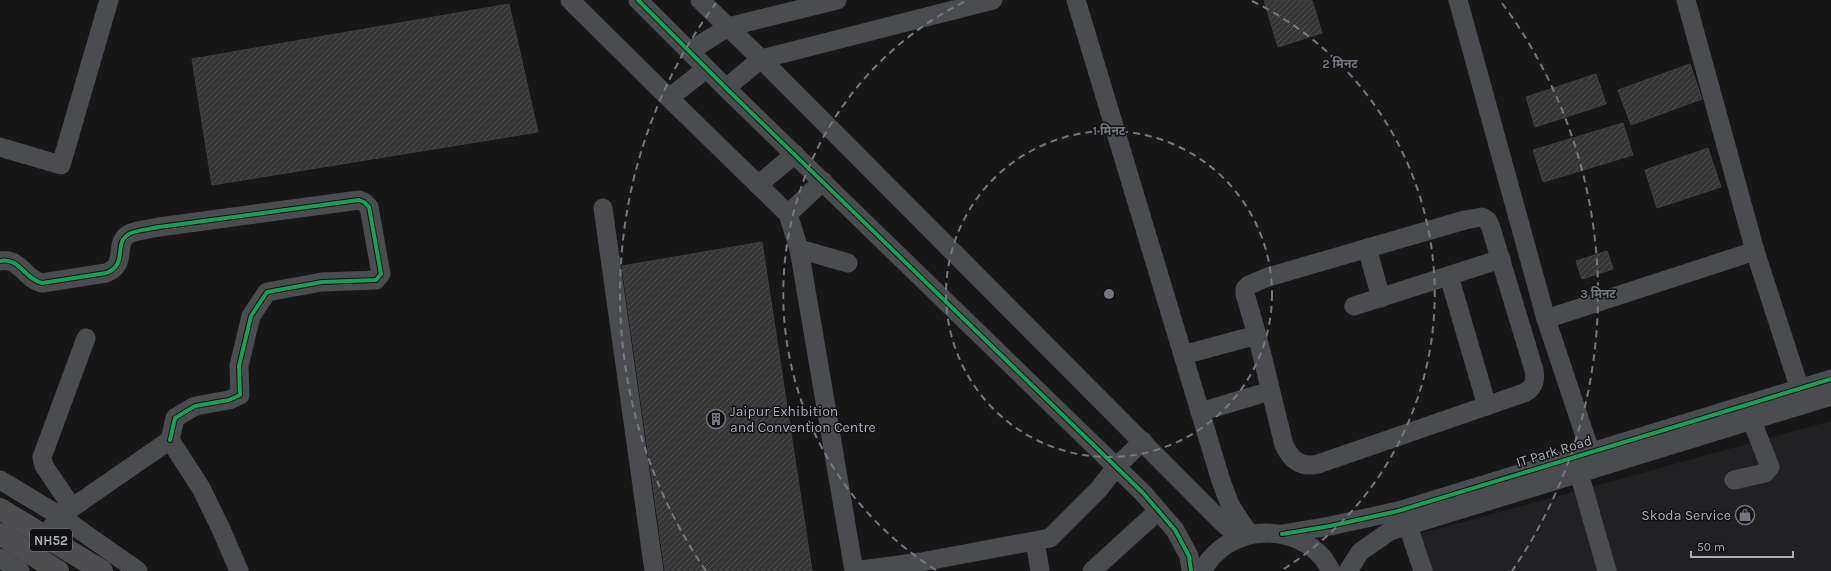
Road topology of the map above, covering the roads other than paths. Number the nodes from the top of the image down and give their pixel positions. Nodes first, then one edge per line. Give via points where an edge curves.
1 (109, 0) edge
2 (570, 0) edge
3 (638, 0) edge
4 (700, 0) edge
5 (837, 0) edge
6 (993, 0) edge
7 (1076, 0) edge
8 (1458, 0) edge
9 (1686, 0) edge
10 (728, 27) junction
11 (690, 51) junction
12 (762, 59) junction
13 (706, 69) junction
14 (726, 88) junction
15 (669, 98) junction
16 (0, 147) edge
17 (795, 154) junction
18 (823, 181) junction
19 (758, 185) junction
20 (604, 208) dead end
21 (788, 214) junction
22 (1366, 248) junction
23 (799, 249) junction
24 (1755, 251) junction
25 (1501, 259) junction
26 (0, 261) edge
27 (848, 263) dead end
28 (1449, 276) junction
29 (1381, 298) junction
30 (1354, 306) dead end
31 (1546, 319) junction
32 (1257, 335) junction
33 (86, 338) dead end
34 (1183, 355) junction
35 (1831, 379) edge
36 (1270, 391) junction
37 (1803, 396) junction
38 (1831, 396) edge
39 (1487, 406) junction
40 (1200, 412) junction
41 (1752, 420) junction
42 (170, 440) junction
43 (1143, 441) junction
44 (1589, 464) junction
45 (1116, 467) junction
46 (0, 480) edge
47 (1734, 480) dead end
48 (0, 509) edge
49 (66, 511) junction
50 (1158, 511) junction
51 (1408, 526) junction
52 (0, 534) edge
53 (1282, 534) junction
54 (45, 536) junction
55 (1245, 536) junction
56 (1035, 541) junction
57 (0, 558) edge
58 (922, 566) edge
59 (46, 568) edge
60 (892, 568) edge
61 (20, 571) edge
62 (102, 571) edge
63 (138, 571) edge
64 (239, 571) edge
65 (654, 571) edge
66 (854, 571) edge
67 (1040, 571) edge
68 (1092, 571) edge
69 (1191, 571) edge
70 (1202, 571) edge
71 (1331, 571) edge
72 (1348, 571) edge
73 (1423, 571) edge
74 (1607, 571) edge

1 - 16 street via 61,165
2 - 15 street
3 - 11 street
4 - 10 street
5 - 10 street
6 - 12 street
7 - 34 street
8 - 31 street
9 - 24 street
10 - 11 street
10 - 12 street
11 - 13 street
12 - 14 street
12 - 43 street
13 - 14 street
13 - 15 street
14 - 17 street
15 - 19 street
17 - 18 street
17 - 19 street
18 - 21 street
18 - 45 street
19 - 21 street
20 - 65 street
21 - 23 street
22 - 25 street via 1482,217 1491,228
22 - 29 street
22 - 32 street via 1249,285 1245,289 1245,294
23 - 27 street
23 - 66 street
24 - 31 street
24 - 37 street
25 - 28 street
25 - 39 street via 1535,380 1532,387 1524,393
26 - 42 street via 8,259 32,279 42,283 113,270 118,264 123,240 130,233 359,200 369,207 381,274 376,280 322,282 267,292 251,316 239,366 240,395 229,400 195,406 175,418
28 - 29 street
28 - 39 street
29 - 30 street
31 - 44 street
32 - 34 street
32 - 36 street
33 - 49 street via 42,457
34 - 40 street
35 - 37 street, IT Park Road
36 - 39 street via 1288,453 1305,466 1318,464
36 - 40 street
37 - 38 street, IT Park Road
37 - 41 street, IT Park Road
37 - 44 street, IT Park Road
40 - 55 street via 1221,481
41 - 44 street, IT Park Road
41 - 47 street via 1770,467 1765,473
42 - 49 street
42 - 64 street via 201,488
43 - 45 street
43 - 55 street via 1222,522
44 - 51 street, IT Park Road
44 - 53 street, IT Park Road via 1398,511
44 - 74 street
45 - 50 street
45 - 56 street via 1099,489 1061,528 1050,538
46 - 49 street
48 - 54 highway, NH52
49 - 54 street
49 - 63 street
50 - 68 street
50 - 69 street via 1175,530 1189,556
51 - 72 street, IT Park Road via 1390,531 1360,552
51 - 73 street
52 - 59 highway, NH52
53 - 55 street via 1263,532
53 - 71 street via 1304,542 1323,557
54 - 62 highway, NH52
55 - 70 street via 1215,553
56 - 58 street
56 - 67 street
57 - 61 street
58 - 60 street
60 - 66 street

